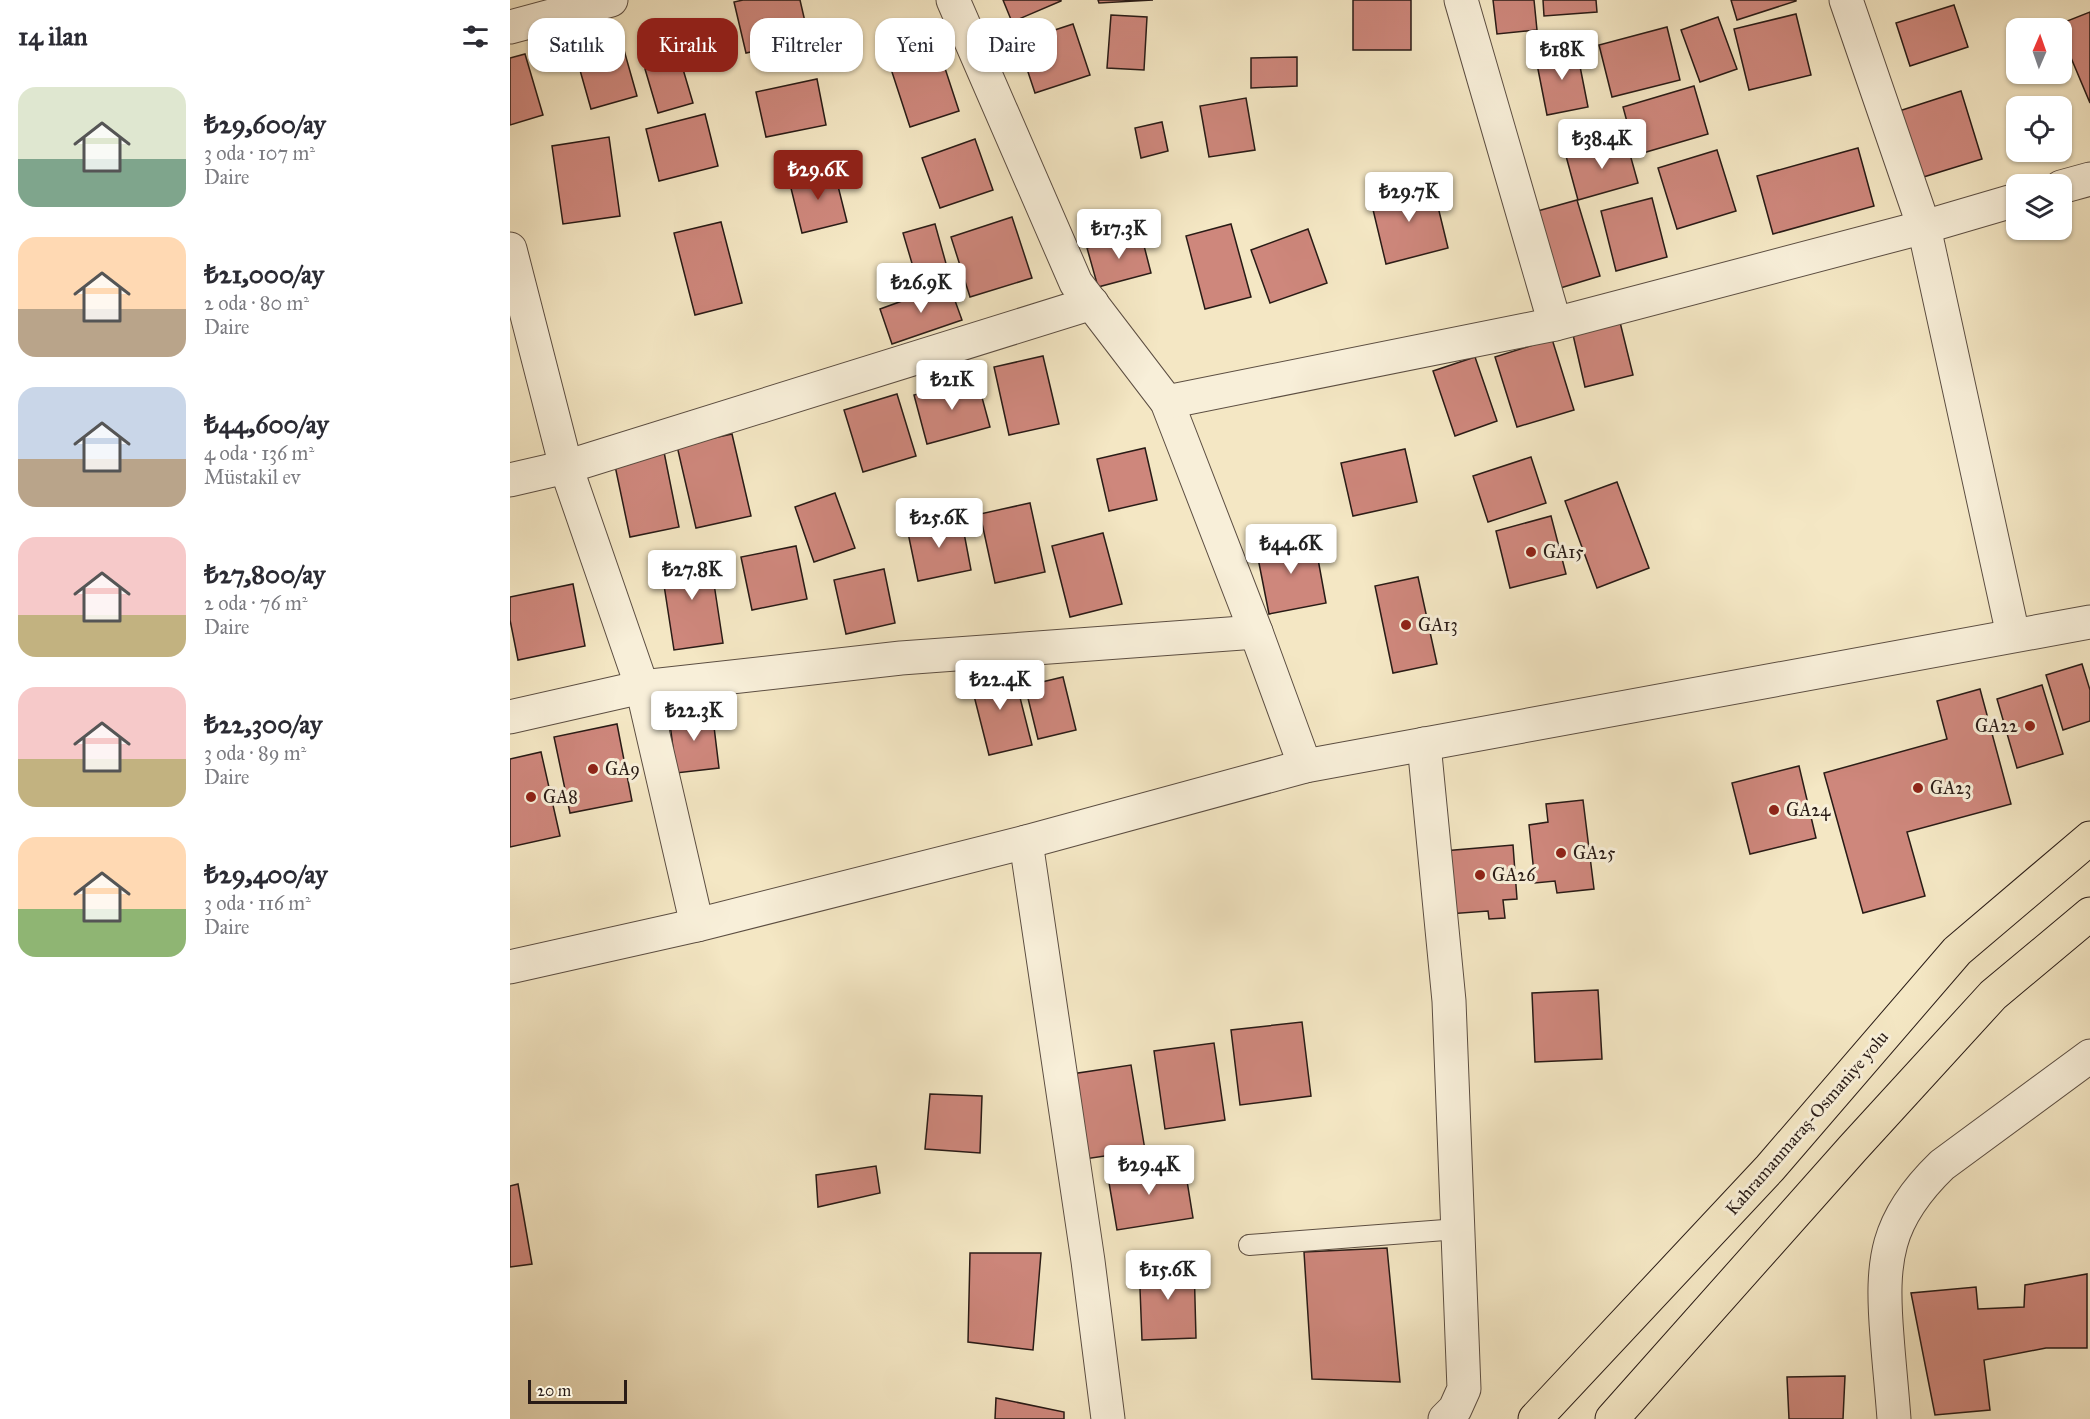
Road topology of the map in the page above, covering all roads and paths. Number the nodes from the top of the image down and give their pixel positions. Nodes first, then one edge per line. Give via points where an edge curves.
1 (611, 0) edge
2 (953, 0) edge
3 (1461, 0) edge
4 (1846, 0) edge
5 (510, 27) edge
6 (2090, 179) edge
7 (2072, 184) edge
8 (2006, 203) edge
9 (1924, 227) junction
10 (510, 249) edge
11 (1092, 303) junction
12 (1555, 324) junction
13 (1167, 402) junction
14 (566, 467) junction
15 (510, 480) edge
16 (2090, 622) edge
17 (1256, 632) junction
18 (2013, 635) junction
19 (642, 687) junction
20 (510, 717) edge
21 (1424, 744) junction
22 (1305, 766) junction
23 (2090, 838) edge
24 (1026, 842) junction
25 (2090, 914) edge
26 (697, 925) junction
27 (510, 967) edge
28 (2090, 1056) edge
29 (1458, 1229) junction
30 (1249, 1245) dead end
31 (1108, 1419) edge
32 (1444, 1419) edge
33 (1535, 1419) edge
34 (1612, 1419) edge
35 (1894, 1419) edge

1 - 5 street
2 - 11 street via 1076,283
3 - 12 street
4 - 9 street
6 - 7 street
8 - 9 street
9 - 12 street
9 - 18 street
10 - 14 street
11 - 13 street
11 - 14 street
12 - 13 street
13 - 17 street
14 - 15 street
14 - 19 street
16 - 18 street
17 - 19 street via 901,658
17 - 22 street
18 - 21 street
19 - 20 street
19 - 26 street
21 - 22 street
21 - 29 street via 1449,1001
22 - 24 street
23 - 33 highway, Kahramanmaraş-Osmaniye yolu via 1957,951 1770,1168
24 - 26 street
24 - 31 street
25 - 34 highway via 1993,995
26 - 27 street
28 - 35 street via 1942,1165 1907,1205 1885,1271
29 - 30 lane
29 - 32 street via 1464,1389 1455,1409

